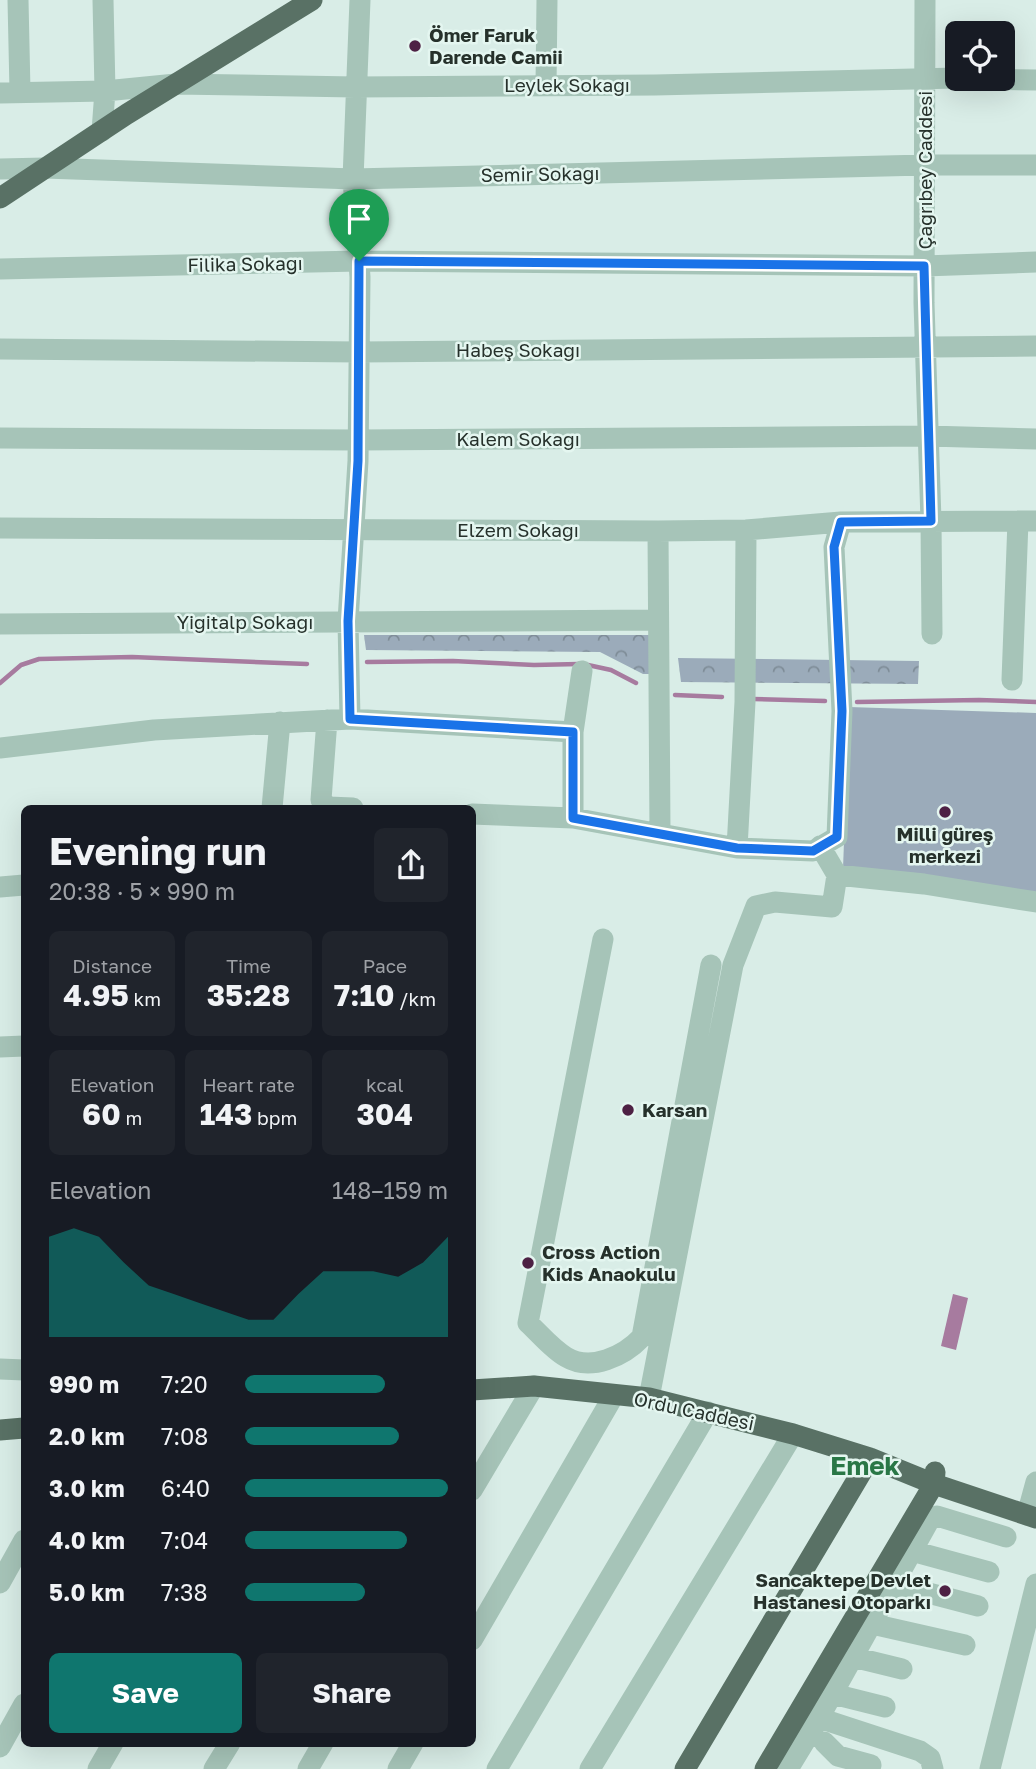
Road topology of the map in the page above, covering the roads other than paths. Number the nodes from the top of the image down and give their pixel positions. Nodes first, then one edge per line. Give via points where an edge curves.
1 (18, 0) edge
2 (103, 0) edge
3 (312, 0) edge
4 (360, 0) edge
5 (547, 0) edge
6 (925, 0) edge
7 (926, 78) junction
8 (945, 78) edge
9 (1015, 80) edge
10 (1036, 80) edge
11 (176, 84) junction
12 (546, 86) junction
13 (355, 87) junction
14 (105, 90) junction
15 (10, 92) edge
16 (103, 131) junction
17 (925, 165) junction
18 (1036, 165) edge
19 (45, 168) junction
20 (0, 169) edge
21 (353, 179) junction
22 (0, 198) edge
23 (359, 261) junction
24 (1036, 262) edge
25 (924, 266) junction
26 (0, 269) edge
27 (1036, 346) edge
28 (926, 347) junction
29 (0, 349) edge
30 (359, 352) junction
31 (928, 436) junction
32 (0, 438) edge
33 (1036, 439) edge
34 (358, 440) junction
35 (931, 521) junction
36 (1027, 521) edge
37 (841, 522) junction
38 (0, 528) edge
39 (354, 529) junction
40 (746, 530) junction
41 (658, 531) junction
42 (658, 620) junction
43 (348, 621) junction
44 (0, 624) edge
45 (932, 634) dead end
46 (582, 671) dead end
47 (1012, 680) dead end
48 (350, 719) junction
49 (327, 720) junction
50 (280, 722) junction
51 (573, 732) junction
52 (0, 748) edge
53 (272, 805) edge
54 (326, 805) edge
55 (476, 814) edge
56 (573, 818) junction
57 (660, 833) junction
58 (820, 846) junction
59 (737, 848) junction
60 (837, 875) junction
61 (21, 885) edge
62 (0, 887) edge
63 (1036, 902) edge
64 (603, 939) dead end
65 (711, 965) dead end
66 (0, 1046) edge
67 (21, 1046) edge
68 (580, 1362) junction
69 (0, 1369) edge
70 (21, 1370) edge
71 (534, 1386) junction
72 (476, 1390) edge
73 (573, 1390) junction
74 (614, 1395) junction
75 (649, 1398) junction
76 (708, 1412) junction
77 (21, 1428) edge
78 (0, 1430) edge
79 (793, 1434) junction
80 (870, 1458) junction
81 (935, 1477) junction
82 (476, 1483) edge
83 (1033, 1504) edge
84 (1006, 1537) dead end
85 (21, 1545) edge
86 (912, 1551) junction
87 (989, 1572) dead end
88 (0, 1583) edge
89 (894, 1584) junction
90 (1036, 1584) edge
91 (978, 1606) dead end
92 (872, 1624) junction
93 (476, 1633) edge
94 (965, 1645) dead end
95 (853, 1657) junction
96 (902, 1669) dead end
97 (833, 1694) junction
98 (885, 1707) dead end
99 (21, 1709) edge
100 (819, 1718) junction
101 (824, 1742) dead end
102 (0, 1747) edge
103 (111, 1747) edge
104 (228, 1747) edge
105 (321, 1747) edge
106 (411, 1747) edge
107 (871, 1765) dead end
108 (98, 1769) edge
109 (214, 1769) edge
110 (308, 1769) edge
111 (398, 1769) edge
112 (497, 1769) edge
113 (590, 1769) edge
114 (685, 1769) edge
115 (765, 1769) edge
116 (788, 1769) edge
117 (933, 1769) edge
118 (990, 1769) edge

1 - 15 street
2 - 14 street
3 - 11 main road
4 - 13 street
5 - 12 street
6 - 7 street, Çağrıbey Caddesi
7 - 8 street, Leylek Sokağı
7 - 12 street, Leylek Sokağı
7 - 17 street, Çağrıbey Caddesi
9 - 10 street
11 - 13 street, Leylek Sokağı
11 - 14 street, Leylek Sokağı
11 - 16 main road
12 - 13 street, Leylek Sokağı
13 - 21 street
14 - 15 street, Leylek Sokağı
14 - 16 street
16 - 19 main road
17 - 18 street, Semir Sokağı
17 - 21 street, Semir Sokağı
17 - 25 street, Çağrıbey Caddesi
19 - 20 street, Semir Sokağı
19 - 21 street, Semir Sokağı
19 - 22 main road
21 - 23 street
23 - 25 street, Filika Sokağı
23 - 26 street, Filika Sokağı
23 - 30 street
24 - 25 street, Filika Sokağı
25 - 28 street, Çağrıbey Caddesi
27 - 28 street, Habeş Sokağı
28 - 30 street, Habeş Sokağı
28 - 31 street, Çağrıbey Caddesi
29 - 30 street, Habeş Sokağı
30 - 34 street
31 - 33 street, Kalem Sokağı
31 - 34 street, Kalem Sokağı
31 - 35 street, Çağrıbey Caddesi
32 - 34 street, Kalem Sokağı
34 - 39 street
35 - 36 street, Elzem Sokağı
35 - 37 street, Elzem Sokağı
35 - 45 street, Çağrıbey Caddesi
36 - 47 street
37 - 40 street, Elzem Sokağı
37 - 58 street via 834,547 842,711 837,837
38 - 39 street, Elzem Sokağı
39 - 41 street, Elzem Sokağı
39 - 43 street
40 - 41 street, Elzem Sokağı
40 - 59 street via 745,702
41 - 42 street
42 - 43 street, Yiğitalp Sokağı
42 - 57 street
43 - 44 street, Yiğitalp Sokağı
43 - 48 street
46 - 51 street
48 - 49 street
48 - 51 street
49 - 50 street
49 - 54 street via 321,800
50 - 52 street via 154,730
50 - 53 street
51 - 56 street
55 - 56 street
56 - 57 street
57 - 59 street
58 - 59 street via 813,851
58 - 60 street
60 - 63 street
60 - 75 street via 832,907 775,902 756,906 733,965
61 - 62 street
64 - 68 street via 528,1323 563,1356
65 - 68 street via 642,1337 614,1357
66 - 67 street
68 - 73 street
69 - 70 street
71 - 72 main road, Ordu Caddesi
71 - 73 main road, Ordu Caddesi
71 - 82 street
73 - 74 main road, Ordu Caddesi
74 - 75 main road, Ordu Caddesi
74 - 93 street
75 - 76 main road, Ordu Caddesi
76 - 79 main road, Ordu Caddesi
76 - 112 street
77 - 78 main road
79 - 80 main road, Ordu Caddesi
79 - 113 street
80 - 81 main road, Ordu Caddesi
80 - 114 main road
81 - 83 main road, Ordu Caddesi
81 - 115 main road
84 - 86 street via 937,1516 930,1519
85 - 88 street
86 - 87 street
86 - 89 street
89 - 91 street
89 - 92 street
90 - 118 street
92 - 94 street
92 - 95 street
95 - 96 street
95 - 97 street
97 - 98 street
97 - 100 street
99 - 102 street
100 - 116 street
100 - 117 street via 920,1751 930,1758
101 - 107 street via 838,1756
103 - 108 street
104 - 109 street
105 - 110 street
106 - 111 street

